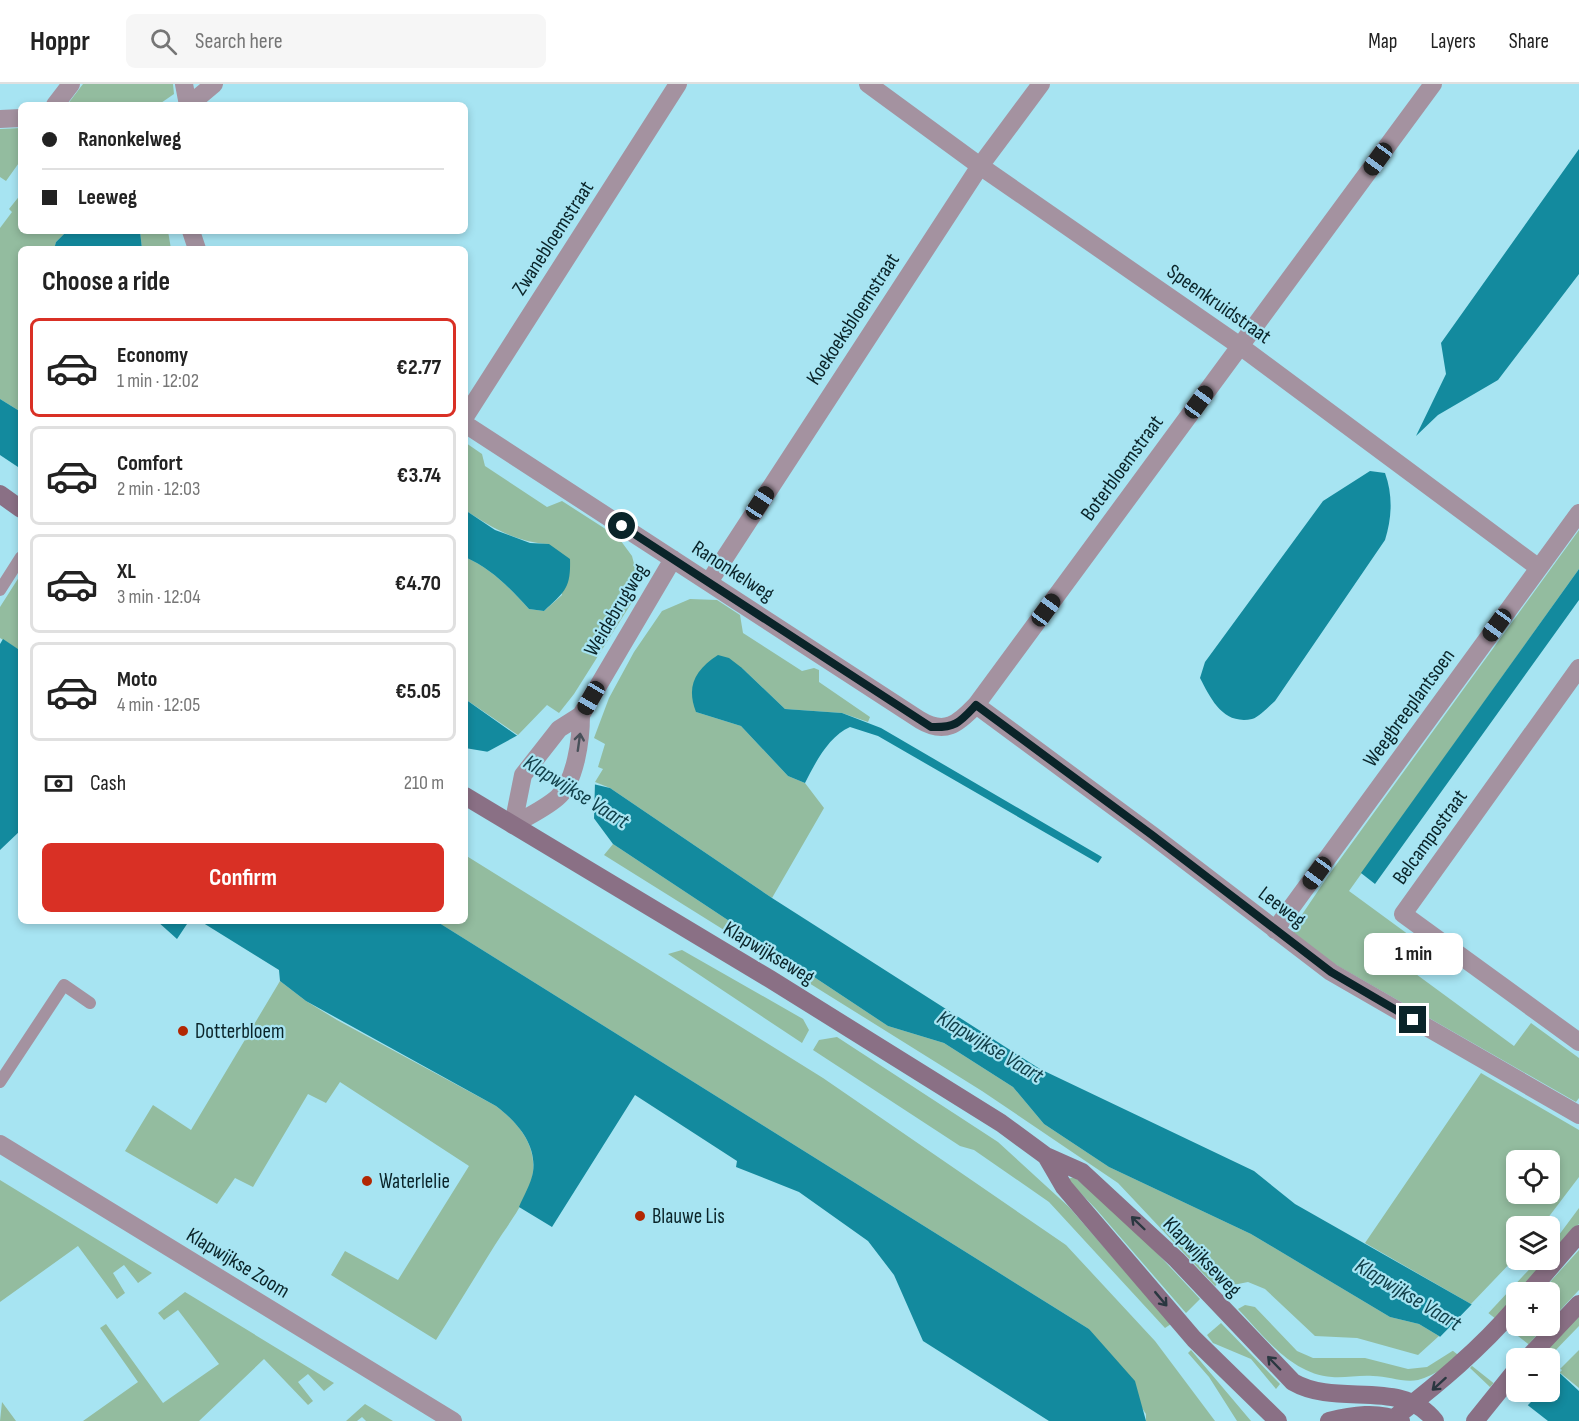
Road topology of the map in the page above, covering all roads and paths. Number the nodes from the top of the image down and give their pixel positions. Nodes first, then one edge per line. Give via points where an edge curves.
1 (71, 84) edge
2 (184, 84) edge
3 (214, 84) edge
4 (678, 84) edge
5 (868, 84) edge
6 (1041, 84) edge
7 (1432, 84) edge
8 (57, 102) edge
9 (188, 102) edge
10 (193, 102) edge
11 (18, 118) edge
12 (0, 119) edge
13 (980, 166) junction
14 (1240, 346) junction
15 (468, 412) edge
16 (468, 426) edge
17 (0, 494) edge
18 (18, 507) edge
19 (1579, 513) edge
20 (673, 559) junction
21 (18, 562) edge
22 (1539, 568) junction
23 (709, 582) junction
24 (0, 590) edge
25 (1579, 668) edge
26 (976, 705) junction
27 (581, 715) junction
28 (468, 798) edge
29 (513, 825) junction
30 (1275, 930) junction
31 (90, 1002) dead end
32 (1579, 1042) edge
33 (0, 1082) edge
34 (1579, 1115) edge
35 (0, 1144) edge
36 (1046, 1156) junction
37 (1579, 1234) edge
38 (1538, 1282) edge
39 (1579, 1304) edge
40 (1506, 1319) edge
41 (1538, 1348) edge
42 (1506, 1381) edge
43 (1412, 1404) junction
44 (1397, 1420) edge
45 (453, 1421) edge
46 (1278, 1421) edge
47 (1329, 1421) edge
48 (1435, 1421) edge
49 (1475, 1421) edge

1 - 8 street
2 - 9 street
3 - 10 street
4 - 15 street, Zwanebloemstraat
5 - 13 street, Speenkruidstraat
6 - 13 street, Koekoeksbloemstraat
7 - 14 street, Boterbloemstraat
11 - 12 street
13 - 14 street, Speenkruidstraat
13 - 23 street, Koekoeksbloemstraat
14 - 22 street, Speenkruidstraat
14 - 26 street, Boterbloemstraat
16 - 20 street, Ranonkelweg
17 - 18 main road
19 - 22 street, Weegbreeplantsoen
20 - 23 street, Ranonkelweg
20 - 27 street, Weidebrugweg
21 - 24 lane
22 - 30 street, Weegbreeplantsoen
23 - 26 street, Ranonkelweg via 931,727 949,728
25 - 32 street, Belcampostraat via 1402,914
26 - 30 street, Leeweg
27 - 29 street, Weidebrugweg via 559,729 523,775
29 -> 27 street, Weidebrugweg via 558,797 573,769 581,742
28 - 29 main road, Klapwijkseweg
29 - 36 main road, Klapwijkseweg via 1001,1123
30 - 34 street, Leeweg via 1331,972
31 - 33 lane via 64,985
35 - 45 street, Klapwijkse Zoom
43 -> 36 main road, Klapwijkseweg via 1391,1396 1321,1394 1293,1382 1177,1260 1082,1172
36 -> 46 main road, Klapwijkseweg via 1065,1187 1194,1340
37 - 38 main road
39 - 41 main road
40 -> 43 main road via 1464,1361
42 - 49 main road
43 - 44 main road
43 - 48 main road
44 - 47 main road via 1365,1415

